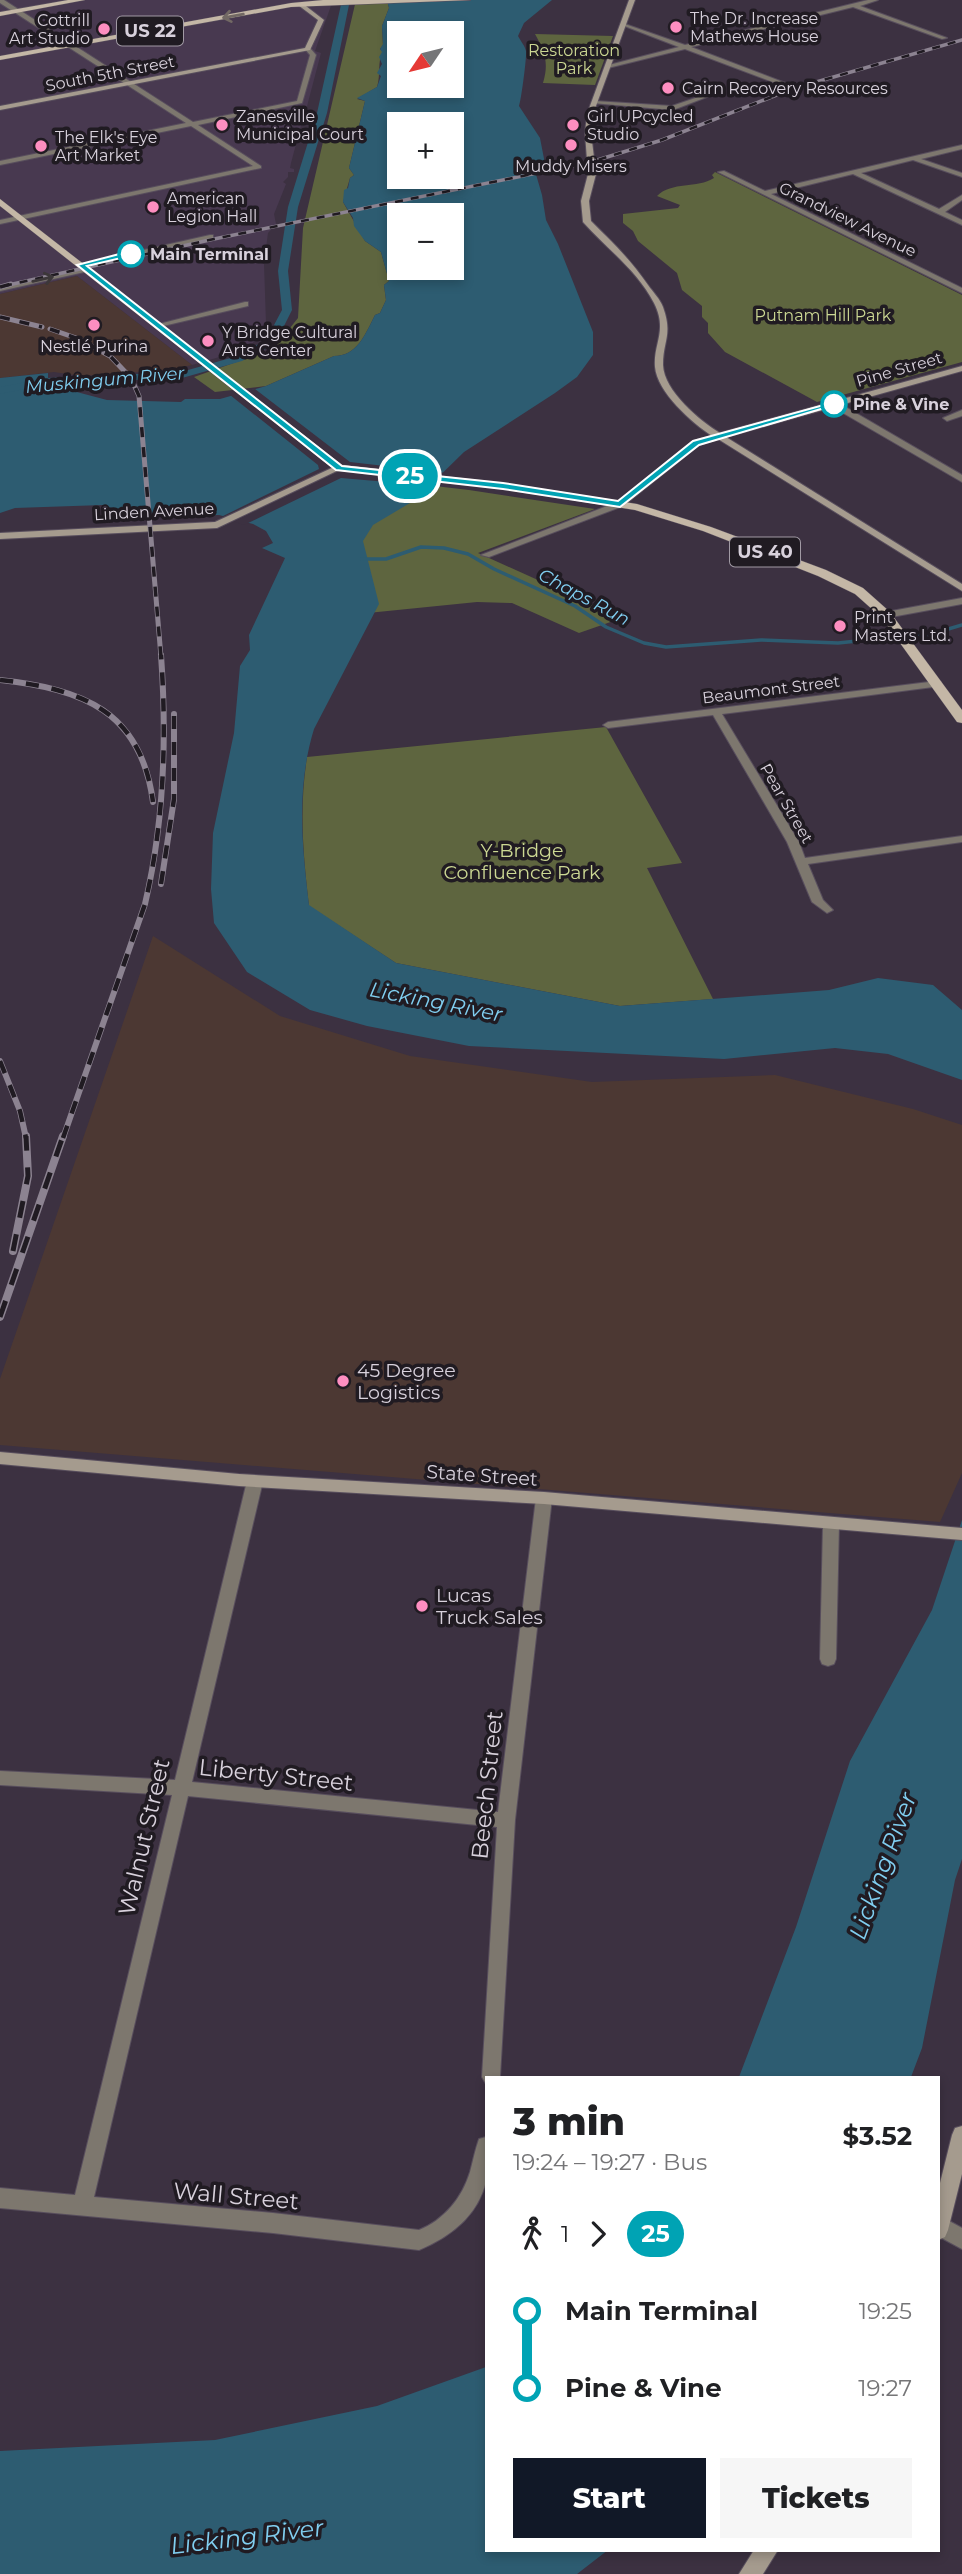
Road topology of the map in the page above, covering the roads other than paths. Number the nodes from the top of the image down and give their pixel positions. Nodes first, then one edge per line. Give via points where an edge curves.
1 (0, 0) edge
2 (81, 0) edge
3 (467, 0) edge
4 (632, 0) edge
5 (837, 0) edge
6 (875, 0) edge
7 (296, 2) edge
8 (853, 5) junction
9 (18, 11) junction
10 (0, 14) edge
11 (624, 23) junction
12 (944, 38) dead end
13 (71, 45) junction
14 (688, 47) junction
15 (308, 49) junction
16 (0, 58) edge
17 (608, 66) junction
18 (129, 83) junction
19 (786, 85) dead end
20 (709, 95) dead end
21 (595, 103) junction
22 (0, 108) edge
23 (192, 124) junction
24 (962, 147) edge
25 (915, 158) junction
26 (0, 163) edge
27 (722, 172) dead end
28 (854, 172) junction
29 (962, 175) edge
30 (764, 193) junction
31 (962, 197) edge
32 (0, 202) edge
33 (940, 212) junction
34 (20, 218) junction
35 (0, 222) edge
36 (962, 223) edge
37 (210, 237) dead end
38 (83, 267) junction
39 (0, 289) edge
40 (962, 291) edge
41 (245, 304) dead end
42 (159, 325) junction
43 (962, 368) edge
44 (834, 404) junction
45 (962, 413) edge
46 (947, 418) dead end
47 (718, 436) junction
48 (339, 468) junction
49 (962, 480) edge
50 (620, 504) junction
51 (0, 536) edge
52 (486, 555) dead end
53 (962, 588) edge
54 (962, 601) edge
55 (886, 615) junction
56 (937, 684) junction
57 (716, 712) junction
58 (961, 715) edge
59 (608, 725) dead end
60 (962, 839) edge
61 (801, 862) junction
62 (827, 910) dead end
63 (0, 1458) edge
64 (255, 1480) junction
65 (544, 1498) junction
66 (831, 1524) junction
67 (962, 1534) edge
68 (828, 1659) dead end
69 (0, 1778) edge
70 (181, 1788) junction
71 (506, 1821) junction
72 (491, 2076) edge
73 (962, 2135) edge
74 (485, 2152) edge
75 (956, 2188) edge
76 (0, 2198) edge
77 (82, 2206) junction
78 (940, 2226) edge
79 (940, 2228) edge
80 (962, 2239) edge
81 (766, 2552) edge
82 (750, 2574) edge

1 - 9 street
2 - 9 main road
3 - 7 main road, US 22
4 - 11 main road
5 - 8 street
6 - 8 street
7 -> 13 main road, US 22
7 - 15 main road via 321,20
8 - 12 street
8 - 14 street
9 - 10 main road
9 - 13 street
11 - 14 street
11 - 17 main road
13 - 16 main road, US 22
13 - 18 street
14 - 17 street
14 - 19 street
15 - 18 main road, South 5th Street
15 - 23 street via 313,55 300,102
17 - 21 main road
18 - 22 main road, South 5th Street
18 - 23 street
20 - 21 street via 673,108
21 - 47 main road via 588,124 592,174 585,201 587,222 626,260 658,304 665,329 659,367 666,384 683,408
23 - 26 street
23 - 34 street via 259,167
24 - 25 street
25 - 28 street
25 - 29 street
27 - 30 street, Grandview Avenue
28 - 30 street
28 - 33 street
30 - 40 street, Grandview Avenue
31 - 33 street
32 - 34 main road
33 - 36 street
34 - 35 street
34 - 38 main road
37 - 38 street
39 -> 38 street
38 - 42 main road
41 - 42 street
42 - 48 main road
43 - 44 main road, Pine Street
44 - 47 main road, Pine Street
44 - 49 street
45 - 46 street
47 - 50 main road, Pine Street via 687,447
47 - 53 main road
48 - 50 main road, US 40
48 - 51 main road, Linden Avenue via 230,521 188,528
50 - 52 street
50 - 55 main road, US 40 via 697,526 822,573 859,591
54 - 55 street
55 - 56 main road, US 40
56 - 57 street, Beaumont Street
56 - 58 main road, US 40
57 - 59 street, Beaumont Street
57 - 61 street, Pear Street
60 - 61 street
61 - 62 street, Pear Street via 818,902
63 - 64 main road, State Street
64 - 65 main road, State Street
64 - 70 street, Walnut Street
65 - 66 main road, State Street
65 - 71 street, Beech Street
66 - 67 main road, State Street
66 - 68 street
69 - 70 street, Liberty Street
70 - 71 street, Liberty Street
70 - 77 street, Walnut Street
71 - 72 street, Beech Street
73 - 75 main road
74 - 77 street, Wall Street via 481,2176 459,2214 433,2236 419,2240
75 - 78 main road
76 - 77 street, Wall Street
79 - 80 street
81 - 82 main road

